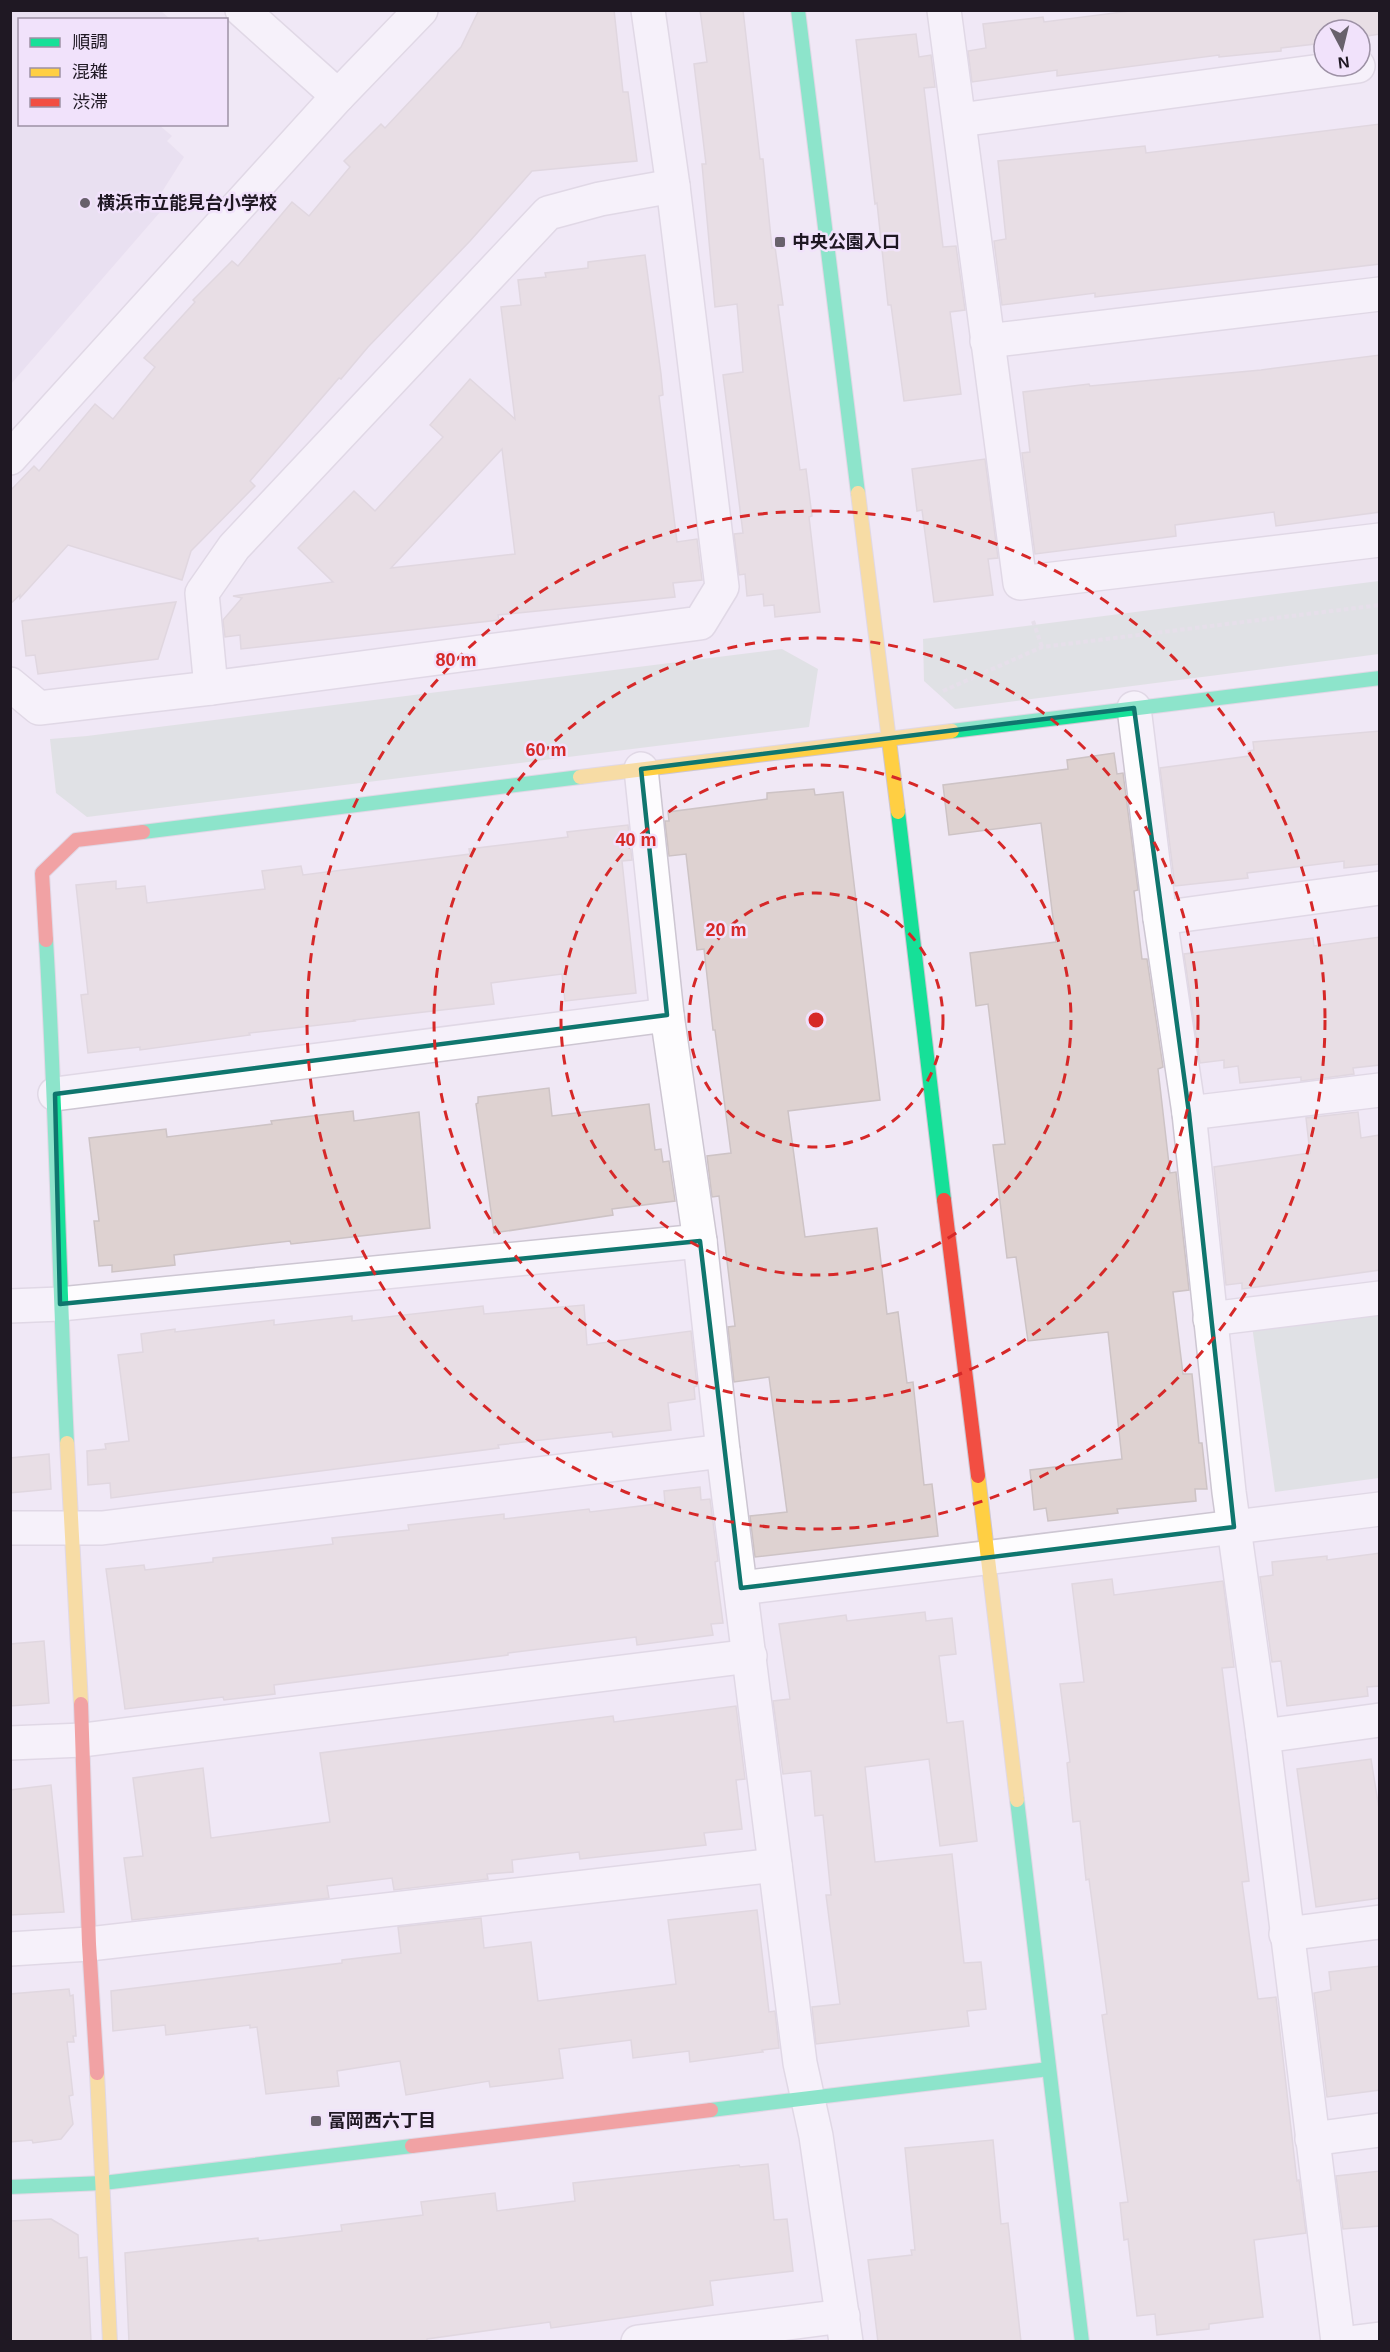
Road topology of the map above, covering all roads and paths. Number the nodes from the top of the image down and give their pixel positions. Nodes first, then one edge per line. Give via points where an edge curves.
1 (242, 10) edge
2 (421, 10) edge
3 (648, 10) edge
4 (798, 10) edge
5 (944, 10) edge
6 (1312, 72) edge
7 (338, 96) junction
8 (960, 120) junction
9 (673, 186) junction
10 (1380, 294) edge
11 (987, 341) junction
12 (10, 458) edge
13 (1380, 540) edge
14 (1380, 605) edge
15 (1380, 678) edge
16 (10, 684) edge
17 (211, 688) junction
18 (938, 693) dead end
19 (1134, 708) junction
20 (889, 739) junction
21 (641, 769) junction
22 (1380, 888) edge
23 (1160, 918) junction
24 (667, 1015) junction
25 (1380, 1090) edge
26 (55, 1094) junction
27 (1189, 1113) junction
28 (700, 1241) junction
29 (1380, 1298) edge
30 (60, 1304) junction
31 (10, 1306) edge
32 (1210, 1319) junction
33 (723, 1451) junction
34 (1380, 1509) edge
35 (71, 1527) junction
36 (1234, 1527) junction
37 (10, 1528) edge
38 (987, 1558) junction
39 (741, 1588) junction
40 (750, 1656) junction
41 (1380, 1720) edge
42 (1263, 1736) junction
43 (83, 1740) junction
44 (10, 1743) edge
45 (775, 1865) junction
46 (1380, 1922) edge
47 (1286, 1934) junction
48 (89, 1944) junction
49 (10, 1949) edge
50 (1049, 2069) junction
51 (806, 2098) junction
52 (1380, 2130) edge
53 (1312, 2139) junction
54 (104, 2183) junction
55 (10, 2187) edge
56 (845, 2329) edge
57 (1380, 2339) edge
58 (110, 2342) edge
59 (639, 2342) edge
60 (1082, 2342) edge
61 (1338, 2342) edge
62 (1356, 2342) edge

1 - 7 street
2 - 7 street
3 - 9 street
4 - 20 street
5 - 8 street
6 - 8 street
7 - 12 street
8 - 11 street
9 - 17 street via 548,213 234,547 202,593
9 - 17 street via 722,587 700,623
10 - 11 street
11 - 13 street via 1020,583
14 - 18 path via 1042,647
15 - 19 street
16 - 17 street via 39,708
19 - 20 street
19 - 23 street
20 - 21 street
20 - 38 street
21 - 24 street
21 - 26 street via 75,840 42,873
22 - 23 street
23 - 27 street
24 - 26 street
24 - 28 street
25 - 27 street
26 - 30 street
27 - 32 street
28 - 30 street
28 - 33 street
29 - 32 street
30 - 31 street
30 - 35 street
32 - 36 street
33 - 35 street via 114,1526
33 - 39 street
34 - 36 street
35 - 37 street
35 - 43 street
36 - 38 street
36 - 42 street
38 - 39 street
38 - 50 street
39 - 40 street
40 - 43 street
40 - 45 street
41 - 42 street
42 - 47 street
43 - 44 street
43 - 48 street
45 - 48 street
45 - 51 street
46 - 47 street
47 - 53 street
48 - 49 street
48 - 54 street
50 - 51 street
50 - 60 street
51 - 54 street
51 - 56 street via 816,2136
52 - 53 street
53 - 61 street
54 - 55 street
54 - 58 street
56 - 59 street
57 - 62 street

